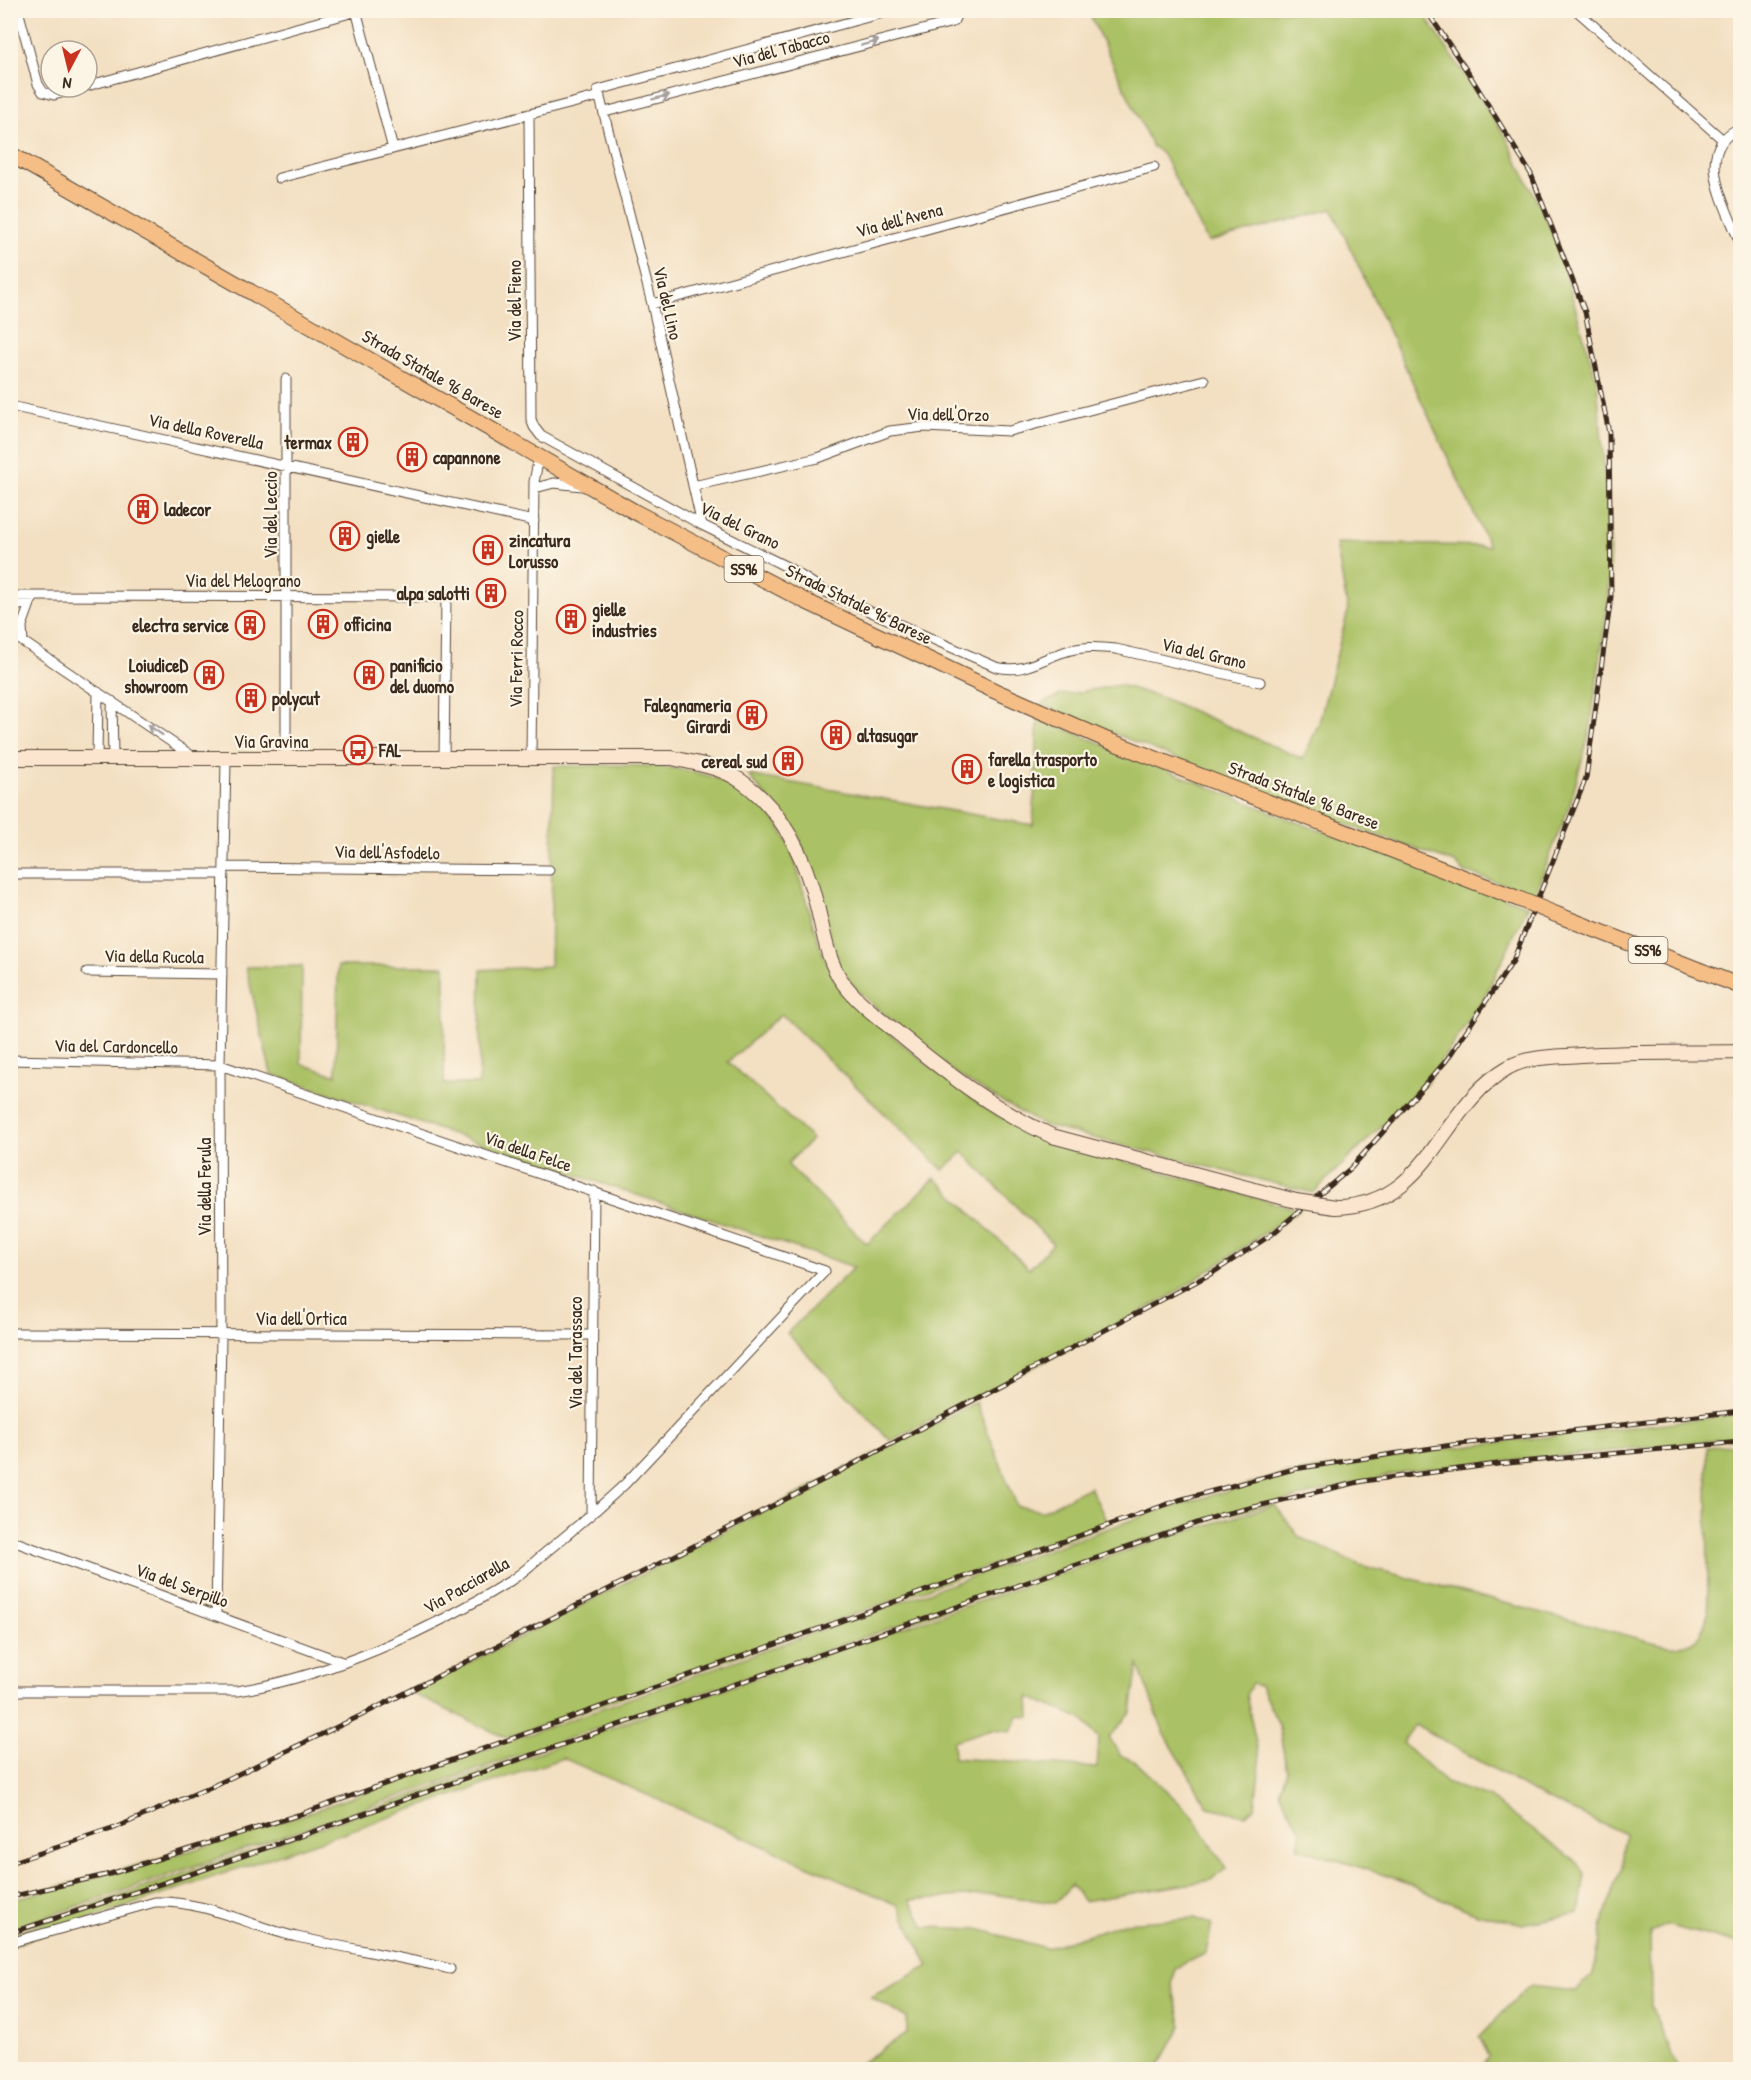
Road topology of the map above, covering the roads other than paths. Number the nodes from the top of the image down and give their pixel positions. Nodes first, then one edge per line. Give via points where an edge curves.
1 (18, 10) edge
2 (894, 10) edge
3 (959, 10) edge
4 (1576, 10) edge
5 (358, 11) edge
6 (99, 82) edge
7 (39, 86) edge
8 (599, 93) junction
9 (605, 112) junction
10 (529, 114) junction
11 (1740, 128) edge
12 (1723, 140) junction
13 (393, 149) junction
14 (10, 154) edge
15 (1154, 167) dead end
16 (279, 178) dead end
17 (1740, 243) edge
18 (652, 304) junction
19 (286, 379) dead end
20 (1204, 380) dead end
21 (10, 406) edge
22 (539, 457) junction
23 (583, 461) junction
24 (286, 465) junction
25 (553, 465) junction
26 (571, 475) junction
27 (544, 484) junction
28 (693, 486) junction
29 (592, 487) junction
30 (535, 488) junction
31 (534, 521) junction
32 (702, 525) junction
33 (10, 596) edge
34 (286, 596) junction
35 (35, 599) junction
36 (10, 609) edge
37 (10, 633) edge
38 (23, 642) junction
39 (1260, 682) dead end
40 (98, 692) junction
41 (112, 701) junction
42 (10, 758) edge
43 (97, 758) junction
44 (113, 758) junction
45 (197, 759) junction
46 (226, 759) junction
47 (286, 759) junction
48 (444, 759) junction
49 (531, 759) junction
50 (224, 870) junction
51 (549, 870) dead end
52 (10, 874) edge
53 (87, 972) dead end
54 (222, 974) junction
55 (1740, 986) edge
56 (1740, 1052) edge
57 (10, 1060) edge
58 (220, 1065) junction
59 (594, 1191) junction
60 (825, 1271) joint
61 (10, 1333) edge
62 (221, 1335) junction
63 (592, 1335) junction
64 (591, 1515) junction
65 (10, 1540) edge
66 (216, 1615) junction
67 (342, 1662) junction
68 (10, 1691) edge
69 (10, 1943) edge
70 (450, 1970) dead end

1 - 7 street
2 - 8 street, Via del Tabacco
9 -> 3 street, Via del Tabacco via 953,22
4 - 12 street
5 - 6 street
5 - 13 street
8 - 9 street, Via del Lino
8 - 10 street, Via del Tabacco
9 - 18 street, Via del Lino
10 - 13 street, Via del Tabacco
10 - 23 street, Via del Fieno via 531,420 542,436
11 - 12 street
12 - 17 street via 1716,148 1714,172
13 - 16 street, Via del Tabacco
14 - 22 main road, Strada Statale 96 Barese / SS96
15 - 18 street, Via dell'Avena
18 - 28 street, Via del Lino
19 - 24 street, Via del Leccio
20 - 28 street, Via dell'Orzo via 1009,431 924,427 890,431 818,458
21 - 24 street, Via della Roverella
22 - 25 main road, Strada Statale 96 Barese / SS96
22 - 30 street, Via Ferri Rocco
23 - 26 street
23 - 32 street, Via del Grano
24 - 31 street, Via della Roverella
24 - 34 street, Via del Leccio
25 - 26 main road, Strada Statale 96 Barese / SS96
25 - 27 street
26 - 29 main road, Strada Statale 96 Barese / SS96
27 - 29 street
27 - 30 street
28 - 32 street, Via del Lino
29 - 55 main road, Strada Statale 96 Barese / SS96, bridge via 803,600 994,691 1107,740
30 - 31 street, Via Ferri Rocco
31 - 49 street, Via Ferri Rocco
32 - 39 street, Via del Grano via 788,567 828,593 996,667 1019,670 1064,652 1094,647
33 - 35 street, Via del Melograno
34 - 35 street, Via del Melograno
34 - 47 street, Via del Leccio
34 - 48 street, Via del Melograno via 446,597
35 - 36 street
35 - 38 street via 22,626
37 - 38 street
38 - 40 street
40 - 41 street
40 - 43 street
41 - 44 street
45 -> 41 street
42 - 43 main road, Via Gravina
43 - 44 main road, Via Gravina
44 - 45 main road, Via Gravina
45 - 46 main road, Via Gravina
46 - 47 main road, Via Gravina
46 - 50 street, Via della Ferula
47 - 48 main road, Via Gravina
48 - 49 main road, Via Gravina
49 - 56 main road, Via Gravina, bridge via 672,758 740,780 772,809 794,842 812,884 839,978 855,997 965,1088 1052,1136 1296,1202 1350,1207 1376,1201 1407,1181 1476,1093 1510,1067 1540,1058
50 - 51 street, Via dell'Asfodelo
50 - 52 street, Via dell'Asfodelo
50 - 54 street, Via della Ferula
53 - 54 street, Via della Rucola
54 - 58 street, Via della Ferula
57 - 58 street, Via del Cardoncello
58 - 59 street, Via della Felce
58 - 62 street, Via della Ferula
59 - 60 street, Via della Felce
59 - 63 street, Via del Tarassaco
60 - 64 street, Via Pacciarella via 625,1484
61 - 62 street, Via dell'Ortica
62 - 63 street, Via dell'Ortica
62 - 66 street, Via della Ferula
63 - 64 street, Via del Tarassaco
64 - 67 street, Via Pacciarella via 512,1580 429,1627
65 - 66 street, Via del Serpillo
66 - 67 street, Via del Serpillo
67 - 68 street, Via Pacciarella via 270,1686 237,1691
69 - 70 street via 155,1902 174,1902 193,1904 296,1937

